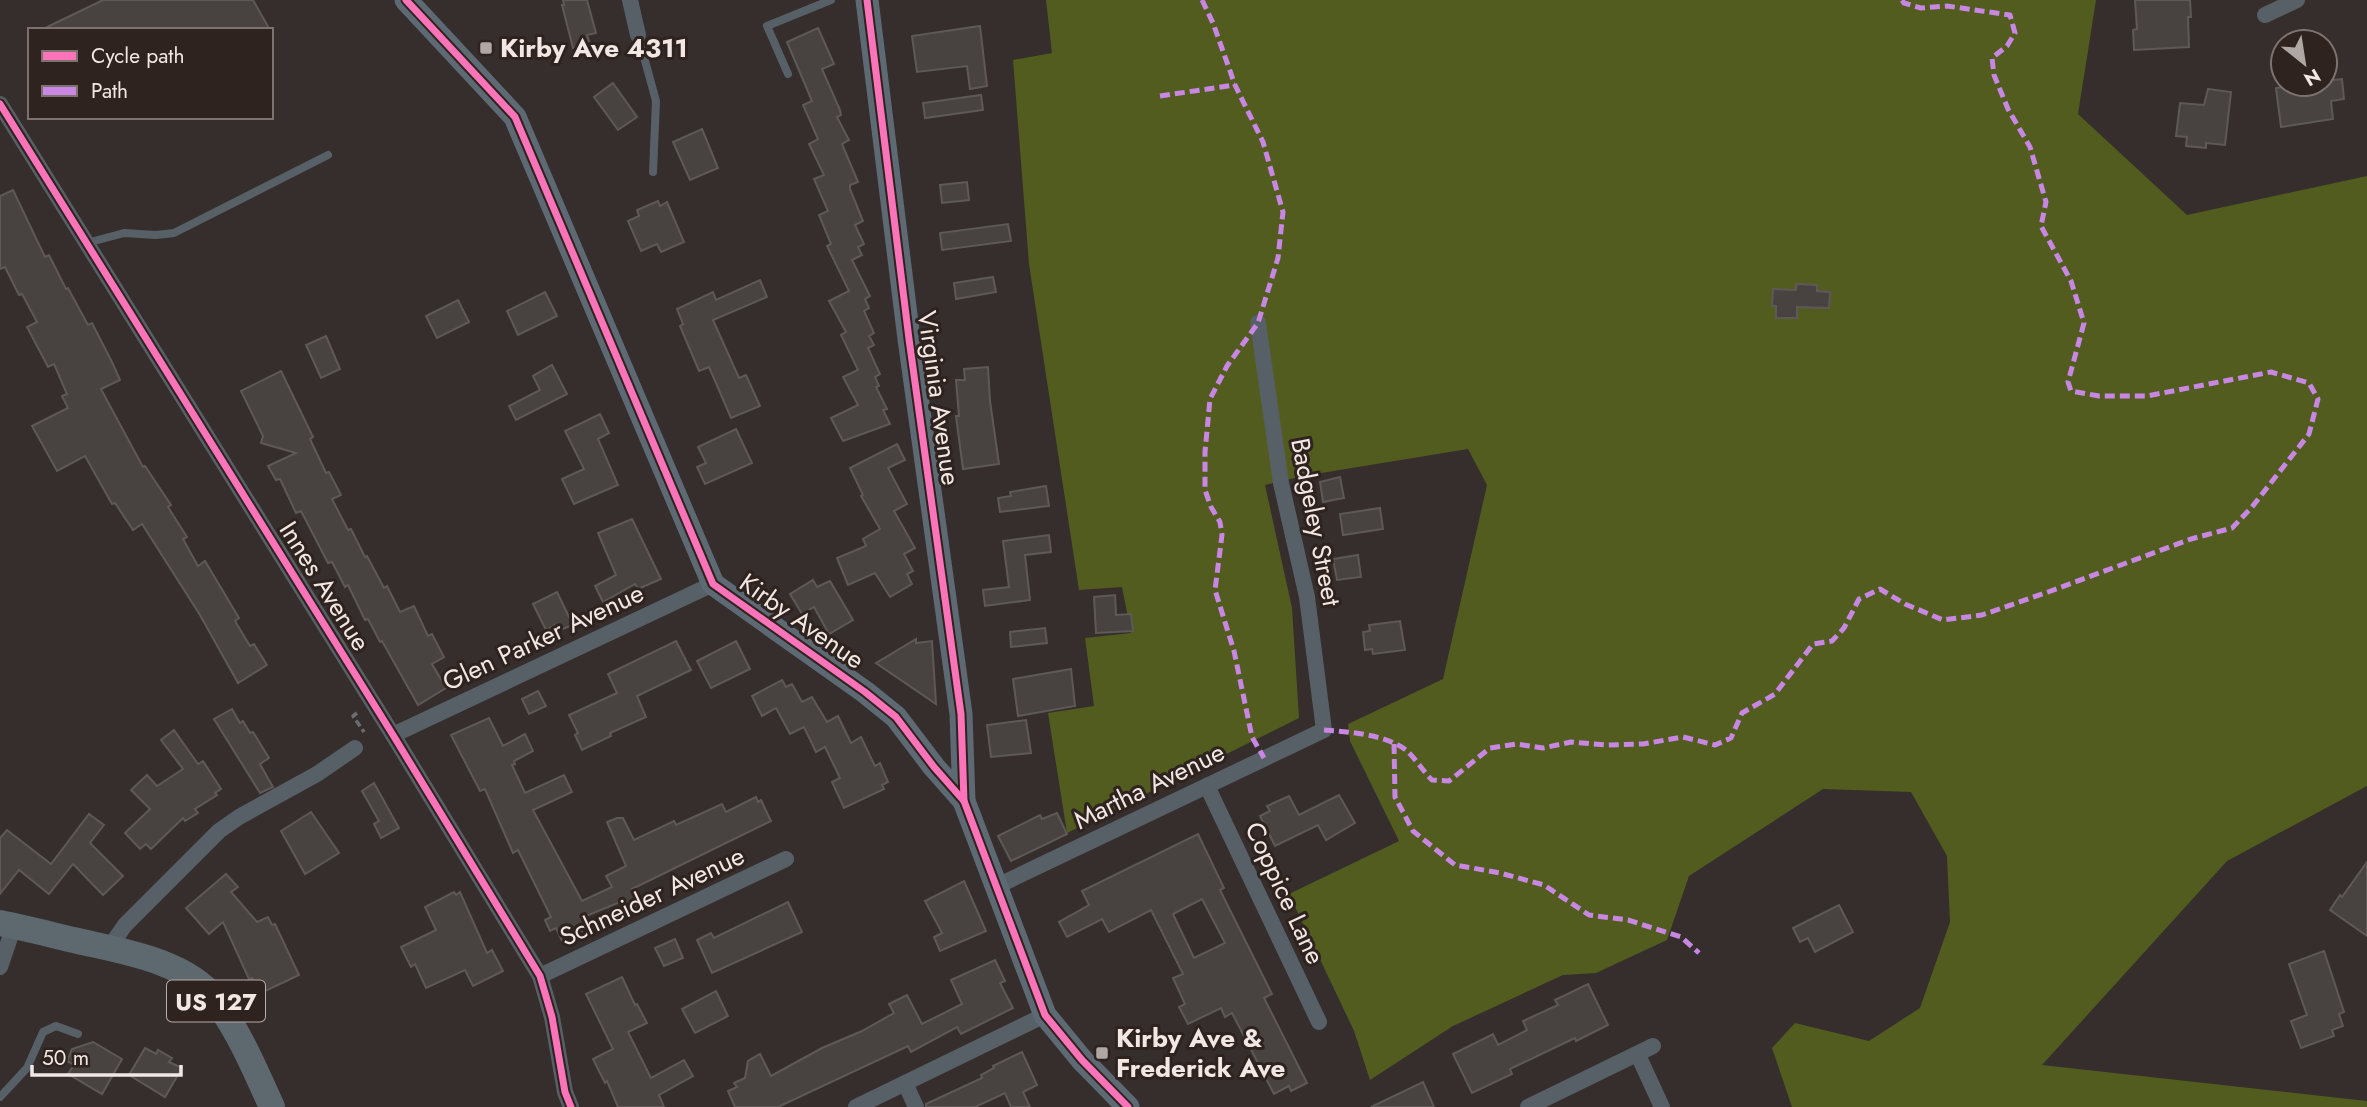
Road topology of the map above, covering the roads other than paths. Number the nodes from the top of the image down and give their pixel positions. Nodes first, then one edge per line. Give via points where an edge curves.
1 (406, 0) edge
2 (630, 0) edge
3 (831, 0) edge
4 (867, 0) edge
5 (2297, 0) edge
6 (2265, 15) dead end
7 (638, 34) joint
8 (788, 74) dead end
9 (0, 104) edge
10 (328, 155) dead end
11 (653, 172) dead end
12 (87, 243) junction
13 (1258, 323) dead end
14 (713, 584) junction
15 (1324, 730) joint
16 (393, 735) junction
17 (362, 744) road end
18 (1207, 786) junction
19 (964, 802) junction
20 (786, 859) dead end
21 (995, 887) junction
22 (7, 925) edge
23 (109, 948) junction
24 (0, 967) edge
25 (540, 976) junction
26 (1045, 1015) junction
27 (1319, 1022) dead end
28 (78, 1034) dead end
29 (1653, 1046) dead end
30 (1638, 1055) junction
31 (905, 1083) junction
32 (0, 1097) edge
33 (272, 1107) edge
34 (571, 1107) edge
35 (856, 1107) edge
36 (916, 1107) edge
37 (1128, 1107) edge
38 (1528, 1107) edge
39 (1662, 1107) edge

1 - 14 street, Kirby Avenue via 515,117
2 - 7 street
3 - 8 lane via 767,26
4 - 19 street, Virginia Avenue via 961,714
5 - 6 street
7 - 11 lane via 656,101
9 - 12 street, Innes Avenue
10 - 12 lane via 174,233 124,233
12 - 16 street, Innes Avenue
13 - 15 street, Badgeley Street via 1281,483 1307,597
14 - 16 street, Glen Parker Avenue
14 - 19 street, Kirby Avenue via 896,717
15 - 18 street, Martha Avenue
16 - 25 street, Innes Avenue
17 - 23 street via 219,831 125,925
18 - 21 street, Martha Avenue
18 - 27 street, Coppice Lane
19 - 21 street, Kirby Avenue
20 - 25 street, Schneider Avenue
21 - 26 street, Kirby Avenue
22 - 23 main road, US 127
22 - 24 street
23 - 33 main road, US 127 via 170,967 213,996 247,1051
25 - 34 street, Innes Avenue
26 - 31 street
26 - 37 street, Kirby Avenue
28 - 32 lane via 55,1026 43,1032 27,1068
29 - 30 street
30 - 38 street
30 - 39 street
31 - 35 street
31 - 36 street

